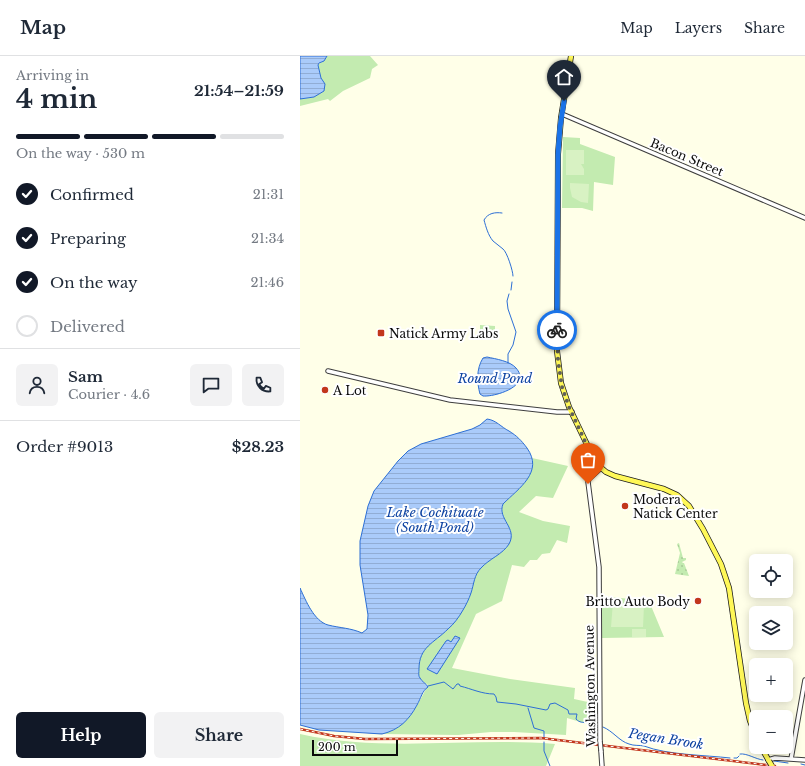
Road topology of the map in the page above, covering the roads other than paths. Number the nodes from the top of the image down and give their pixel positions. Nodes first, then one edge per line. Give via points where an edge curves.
1 (571, 56) edge
2 (562, 114) junction
3 (805, 218) edge
4 (328, 371) dead end
5 (572, 412) junction
6 (601, 468) junction
7 (805, 680) edge
8 (749, 716) edge
9 (765, 754) edge
10 (791, 759) junction
11 (769, 760) junction
12 (805, 760) edge
13 (602, 766) edge
14 (772, 766) edge

1 - 2 main road
2 - 3 street, Bacon Street
2 - 5 main road via 558,162 557,354 561,383
4 - 5 street via 450,400
5 - 6 main road via 593,457
6 - 8 main road via 617,477 674,493 689,506 703,529 721,564 729,588
6 - 13 street, Washington Avenue, bridge via 589,478 588,487 599,567
7 - 10 street
9 - 11 main road
10 - 11 street
10 - 12 street
11 - 14 main road, bridge

